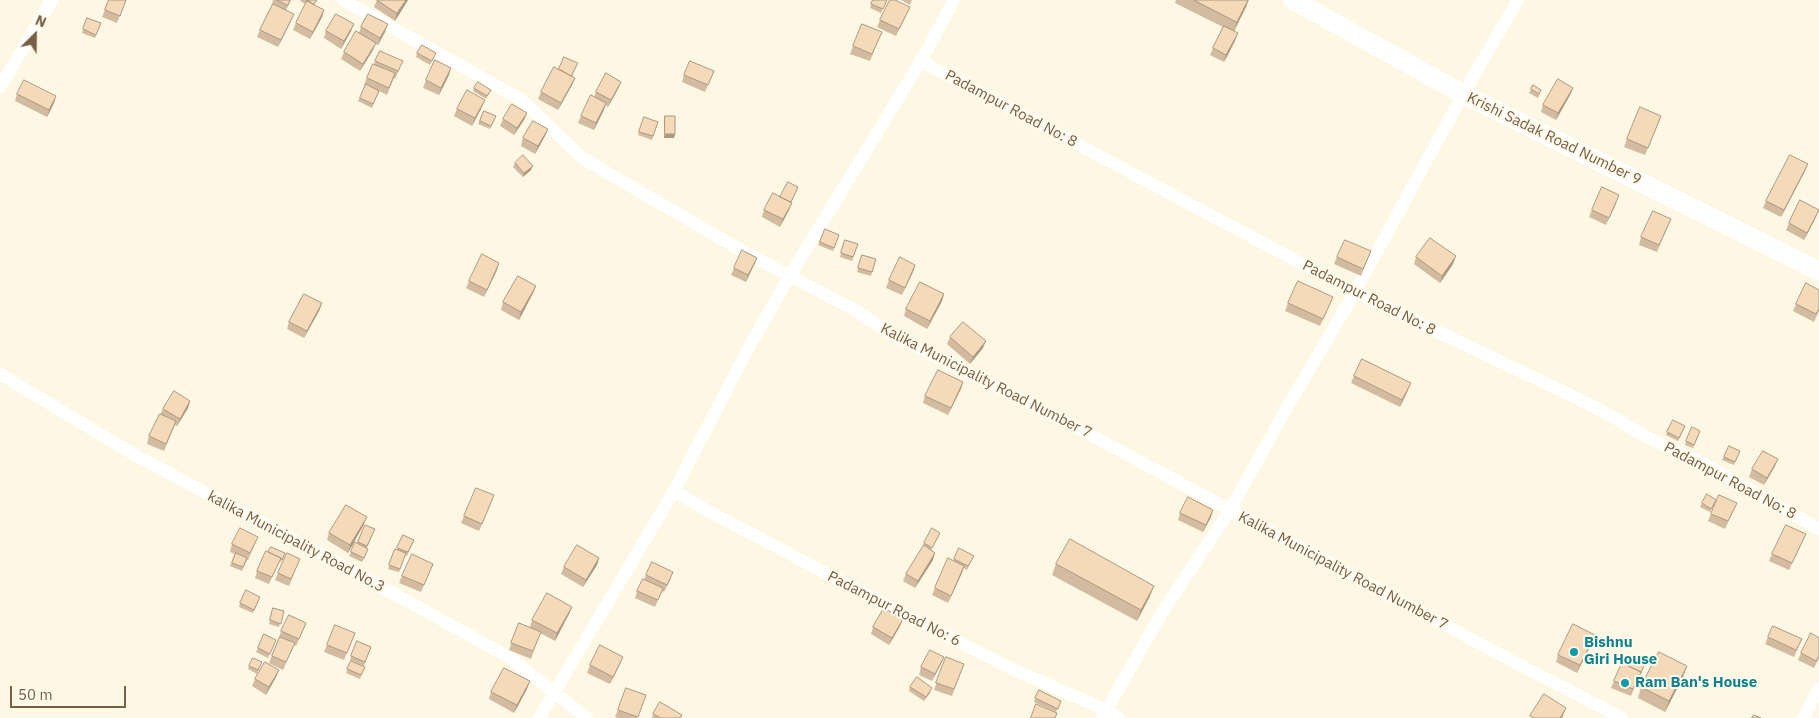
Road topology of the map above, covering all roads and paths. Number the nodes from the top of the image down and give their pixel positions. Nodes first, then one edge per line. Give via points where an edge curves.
1 (52, 0) edge
2 (343, 0) edge
3 (954, 0) edge
4 (1293, 0) edge
5 (1518, 0) edge
6 (921, 61) junction
7 (0, 87) edge
8 (1463, 94) junction
9 (1819, 271) edge
10 (789, 277) junction
11 (1355, 292) junction
12 (0, 374) edge
13 (674, 491) junction
14 (1230, 510) junction
15 (1819, 529) edge
16 (1819, 688) edge
17 (553, 692) junction
18 (1104, 714) edge
19 (539, 718) edge
20 (587, 718) edge
21 (1119, 718) edge
22 (1622, 718) edge
23 (1803, 718) edge

1 - 7 street
2 - 10 street, Kalika Municipality Road Number 7 via 522,100 582,158
3 - 6 street
4 - 8 street, Krishi Sadak Road Number 9
5 - 8 street
6 - 10 street
6 - 11 street, Padampur Road No: 8
8 - 9 street, Krishi Sadak Road Number 9
8 - 11 street
10 - 13 street via 749,346
10 - 14 street, Kalika Municipality Road Number 7 via 855,310 892,335 1072,424
11 - 14 street
11 - 15 street, Padampur Road No: 8 via 1595,407
12 - 17 street, kalika Municipality Road No.3 via 132,454 509,657
13 - 17 street
13 - 18 street, Padampur Road No: 6 via 908,617
14 - 18 street via 1163,611
14 - 22 street, Kalika Municipality Road Number 7
16 - 23 street
17 - 19 street
17 - 20 street, kalika Municipality Road No.3
18 - 21 street, Padampur Road No: 6

